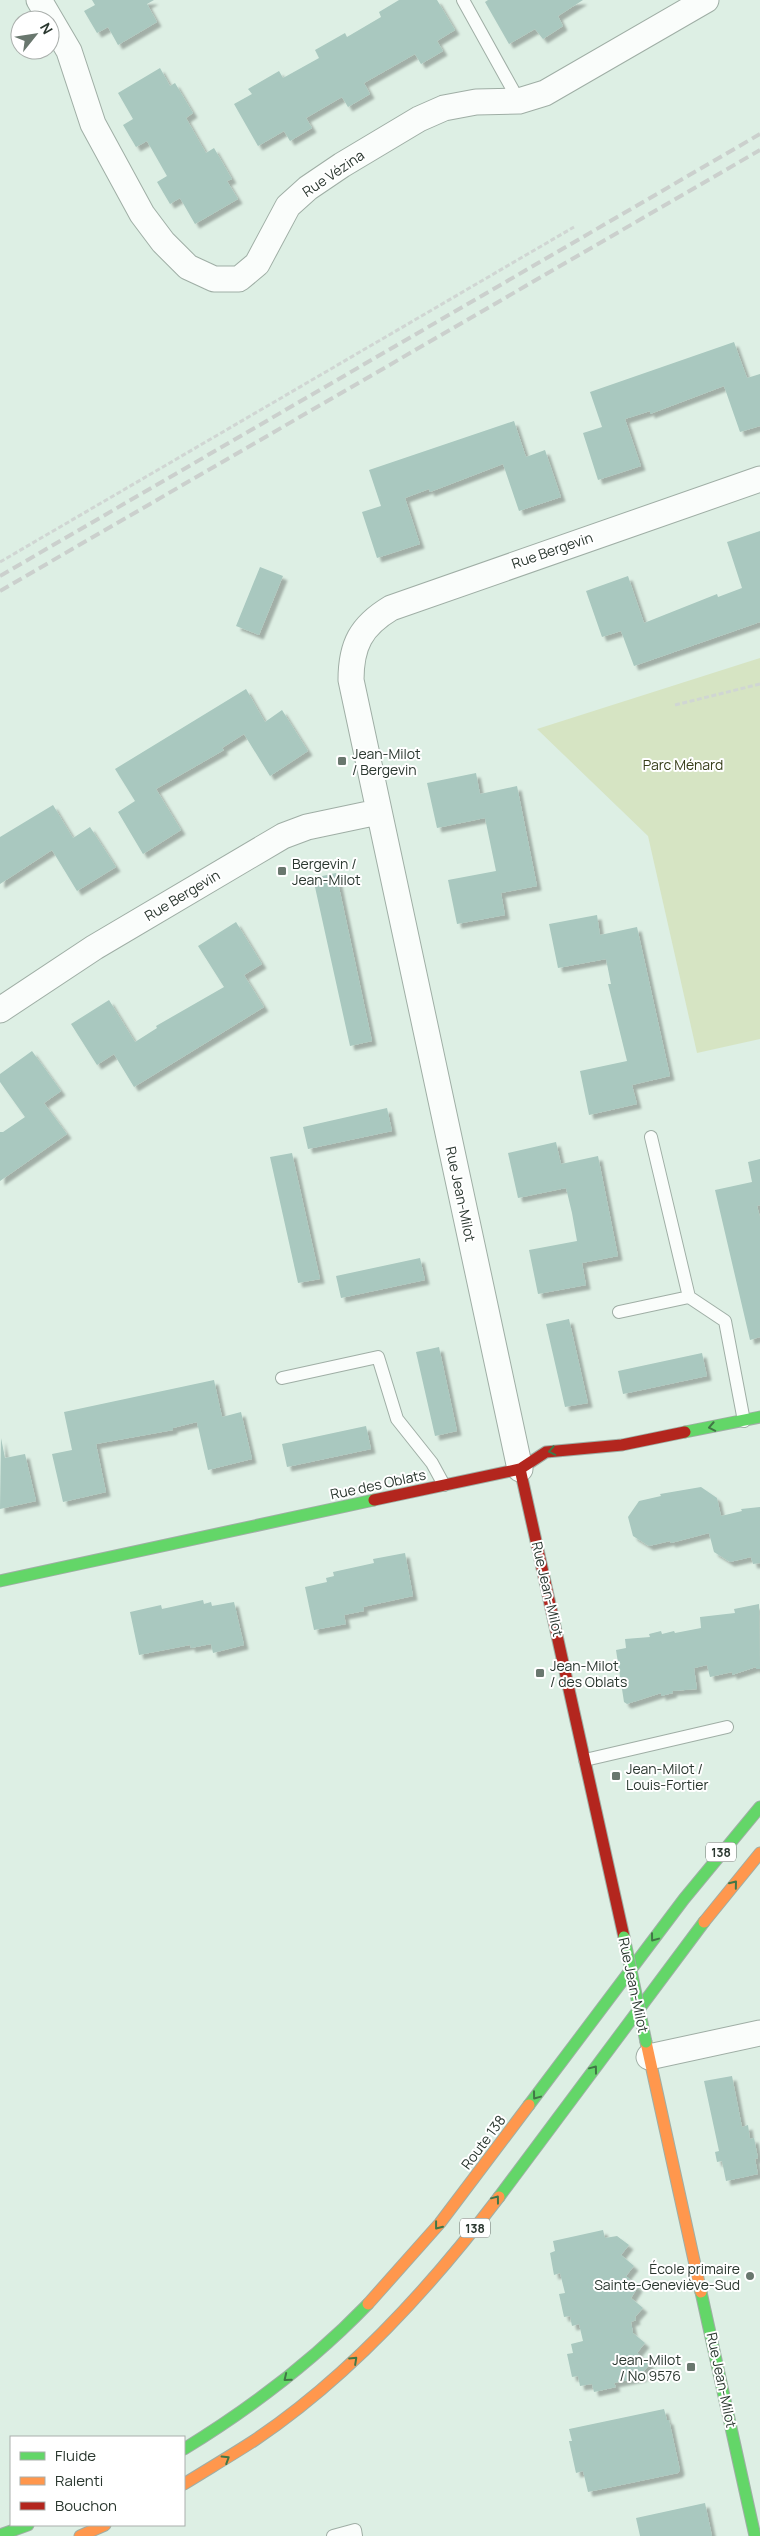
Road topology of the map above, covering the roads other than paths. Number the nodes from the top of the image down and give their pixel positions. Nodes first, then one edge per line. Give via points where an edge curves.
1 (39, 0) edge
2 (462, 0) edge
3 (706, 0) edge
4 (519, 101) junction
5 (760, 479) edge
6 (356, 642) joint
7 (378, 812) junction
8 (0, 1010) edge
9 (651, 1137) dead end
10 (689, 1297) junction
11 (619, 1312) dead end
12 (282, 1378) dead end
13 (760, 1417) edge
14 (744, 1421) junction
15 (520, 1469) junction
16 (444, 1485) junction
17 (0, 1581) edge
18 (727, 1727) dead end
19 (585, 1760) junction
20 (760, 1807) edge
21 (760, 1853) edge
22 (760, 2033) edge
23 (648, 2050) junction
24 (185, 2448) edge
25 (185, 2483) edge
26 (25, 2526) edge
27 (103, 2526) edge
28 (0, 2535) edge
29 (80, 2536) edge
30 (333, 2536) edge
31 (356, 2536) edge
32 (755, 2536) edge

1 - 4 street, Rue Vézina via 69,51 93,124 142,214 188,267 214,279 239,279 257,264 288,206 308,188 419,118 476,102
2 - 4 lane
3 - 4 street, Rue Vézina via 588,70 545,93
5 - 6 street, Rue Bergevin via 391,608 376,617
6 - 7 street, Rue Jean-Milot via 351,680
7 - 8 street, Rue Bergevin via 307,827 283,836 87,952
7 - 15 street, Rue Jean-Milot
9 - 10 lane
10 - 11 lane
10 - 14 lane via 725,1321
12 - 16 lane via 378,1357 397,1419 432,1463
13 - 14 main road, Rue des Oblats
14 -> 15 main road, Rue des Oblats via 622,1445 546,1452
15 - 16 main road, Rue des Oblats
15 - 19 main road, Rue Jean-Milot
16 - 17 main road, Rue des Oblats
18 - 19 lane
19 - 23 main road, Rue Jean-Milot, bridge
20 -> 24 main road, Route 138 / 138 via 684,1899 446,2216 400,2270 347,2325 284,2380
25 -> 21 main road, 138 via 256,2439 312,2396 418,2296 476,2227
22 - 23 street
23 - 32 main road, Rue Jean-Milot
26 - 28 main road
27 - 29 main road
30 - 31 lane via 355,2530

